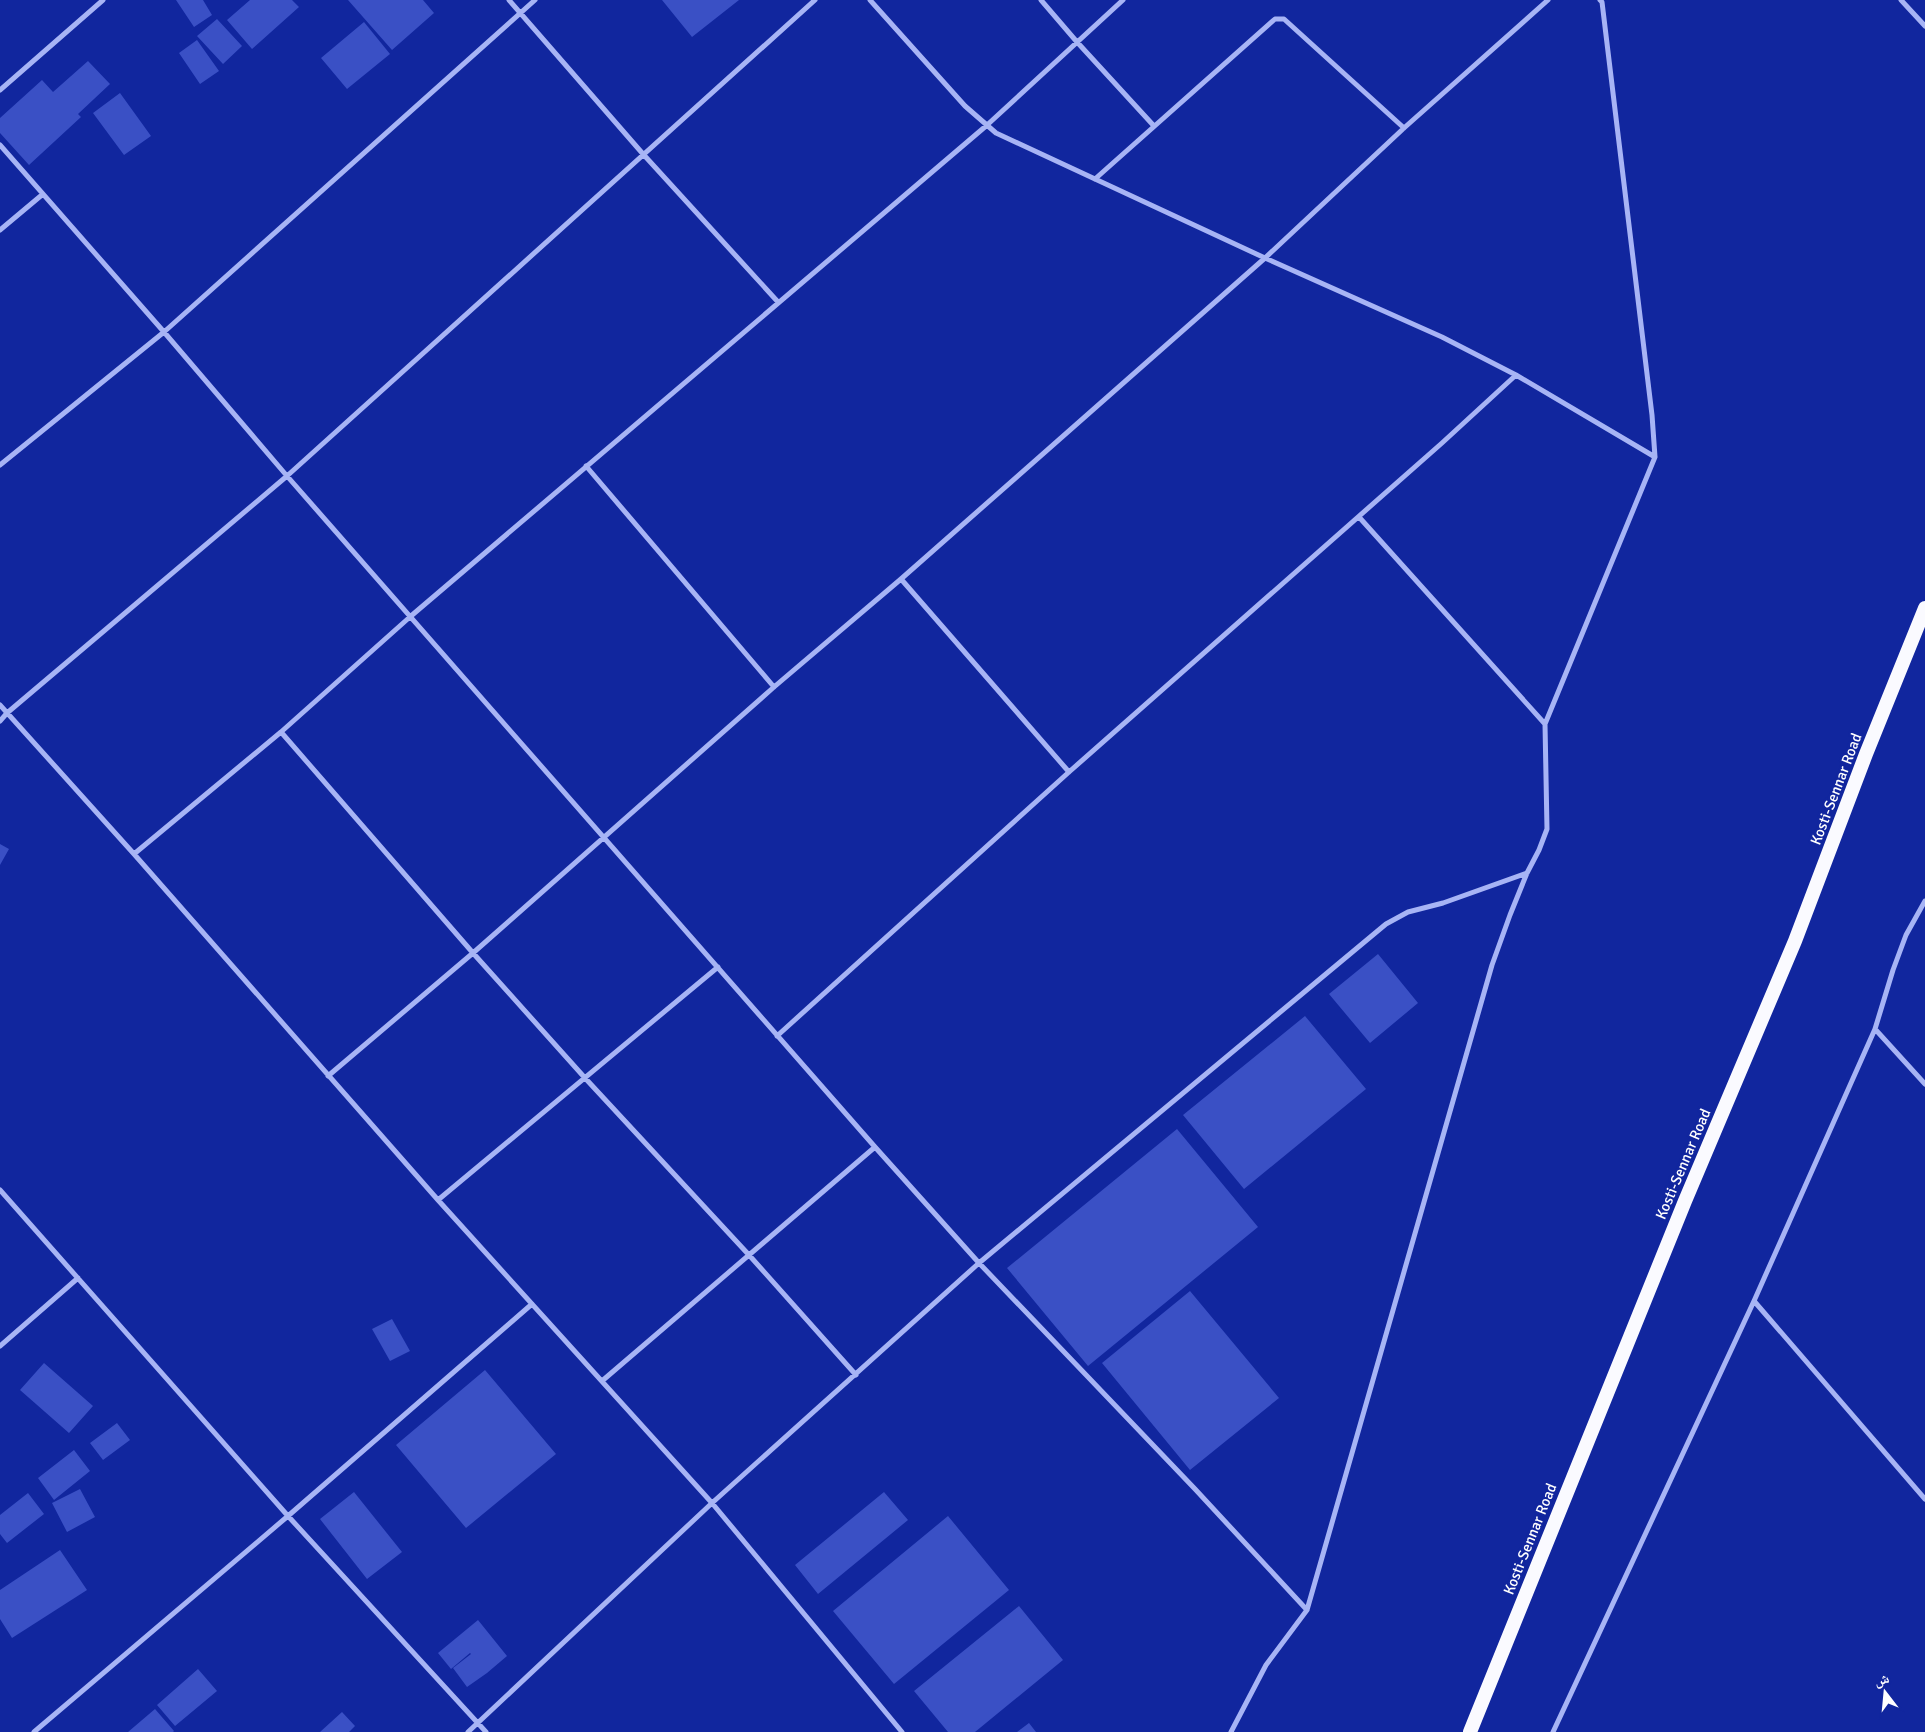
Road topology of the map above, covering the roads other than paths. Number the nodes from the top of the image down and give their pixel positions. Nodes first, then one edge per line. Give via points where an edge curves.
1 (103, 0) edge
2 (509, 0) edge
3 (535, 0) edge
4 (815, 0) edge
5 (870, 0) edge
6 (1041, 0) edge
7 (1123, 0) edge
8 (1548, 0) edge
9 (1600, 0) edge
10 (1901, 0) edge
11 (520, 13) junction
12 (1925, 26) edge
13 (1076, 42) junction
14 (0, 90) edge
15 (986, 126) junction
16 (1154, 126) junction
17 (1404, 128) junction
18 (0, 145) edge
19 (643, 154) junction
20 (1095, 179) junction
21 (43, 194) junction
22 (0, 230) edge
23 (1265, 258) junction
24 (778, 302) junction
25 (164, 332) junction
26 (1516, 375) junction
27 (1655, 457) junction
28 (0, 465) edge
29 (586, 466) junction
30 (286, 476) junction
31 (1359, 517) junction
32 (901, 579) junction
33 (1925, 608) edge
34 (411, 616) junction
35 (774, 688) junction
36 (0, 705) edge
37 (7, 713) junction
38 (0, 721) edge
39 (1545, 724) junction
40 (281, 732) junction
41 (1069, 772) junction
42 (604, 839) junction
43 (134, 854) junction
44 (1527, 873) junction
45 (1925, 901) edge
46 (473, 953) junction
47 (718, 967) junction
48 (1875, 1028) junction
49 (776, 1036) junction
50 (328, 1076) junction
51 (585, 1078) junction
52 (1925, 1084) edge
53 (875, 1146) junction
54 (0, 1190) edge
55 (438, 1200) junction
56 (750, 1255) junction
57 (979, 1263) junction
58 (78, 1278) junction
59 (1754, 1301) junction
60 (532, 1304) junction
61 (0, 1346) edge
62 (856, 1375) junction
63 (602, 1381) junction
64 (1925, 1499) edge
65 (712, 1503) junction
66 (288, 1516) junction
67 (1307, 1610) junction
68 (478, 1723) junction
69 (34, 1732) edge
70 (468, 1732) edge
71 (486, 1732) edge
72 (902, 1732) edge
73 (1231, 1732) edge
74 (1470, 1732) edge
75 (1553, 1732) edge

1 - 14 street
2 - 11 street
3 - 11 street
4 - 19 street
5 - 15 street
6 - 13 street
7 - 13 street
8 - 17 street
9 - 27 street
10 - 12 street
11 - 19 street
11 - 25 street
13 - 15 street
13 - 16 street
15 - 20 street
15 - 24 street
16 - 17 street via 1272,21 1280,18
16 - 20 street
17 - 23 street
18 - 21 street
19 - 24 street
19 - 30 street
20 - 23 street
21 - 22 street
21 - 25 street
23 - 26 street via 1442,337
23 - 32 street
24 - 29 street
25 - 28 street
25 - 30 street
26 - 27 street
26 - 31 street
27 - 39 street
29 - 34 street
29 - 35 street
30 - 34 street
30 - 37 street
31 - 39 street
31 - 41 street
32 - 35 street
32 - 41 street
33 - 74 highway, Kosti-Sennar Road via 1795,941 1689,1192
34 - 40 street
34 - 42 street
35 - 42 street
36 - 37 street
37 - 38 street
37 - 43 street
39 - 44 street via 1547,829
40 - 43 street
40 - 46 street
41 - 49 street
42 - 46 street
42 - 47 street
43 - 50 street
44 - 57 street via 1408,912 1386,924
44 - 67 street via 1492,965
45 - 48 street via 1906,935
46 - 50 street
46 - 51 street
47 - 49 street
47 - 51 street
48 - 52 street
48 - 59 street
49 - 53 street
50 - 55 street
51 - 55 street
51 - 56 street
53 - 56 street
53 - 57 street
54 - 58 street
55 - 60 street
56 - 62 street
56 - 63 street
57 - 62 street
57 - 67 street
58 - 61 street
58 - 66 street
59 - 64 street
59 - 75 street
60 - 63 street
60 - 66 street
62 - 65 street
63 - 65 street
65 - 68 street
65 - 72 street
66 - 68 street
66 - 69 street
67 - 73 street via 1266,1665
68 - 70 street
68 - 71 street

